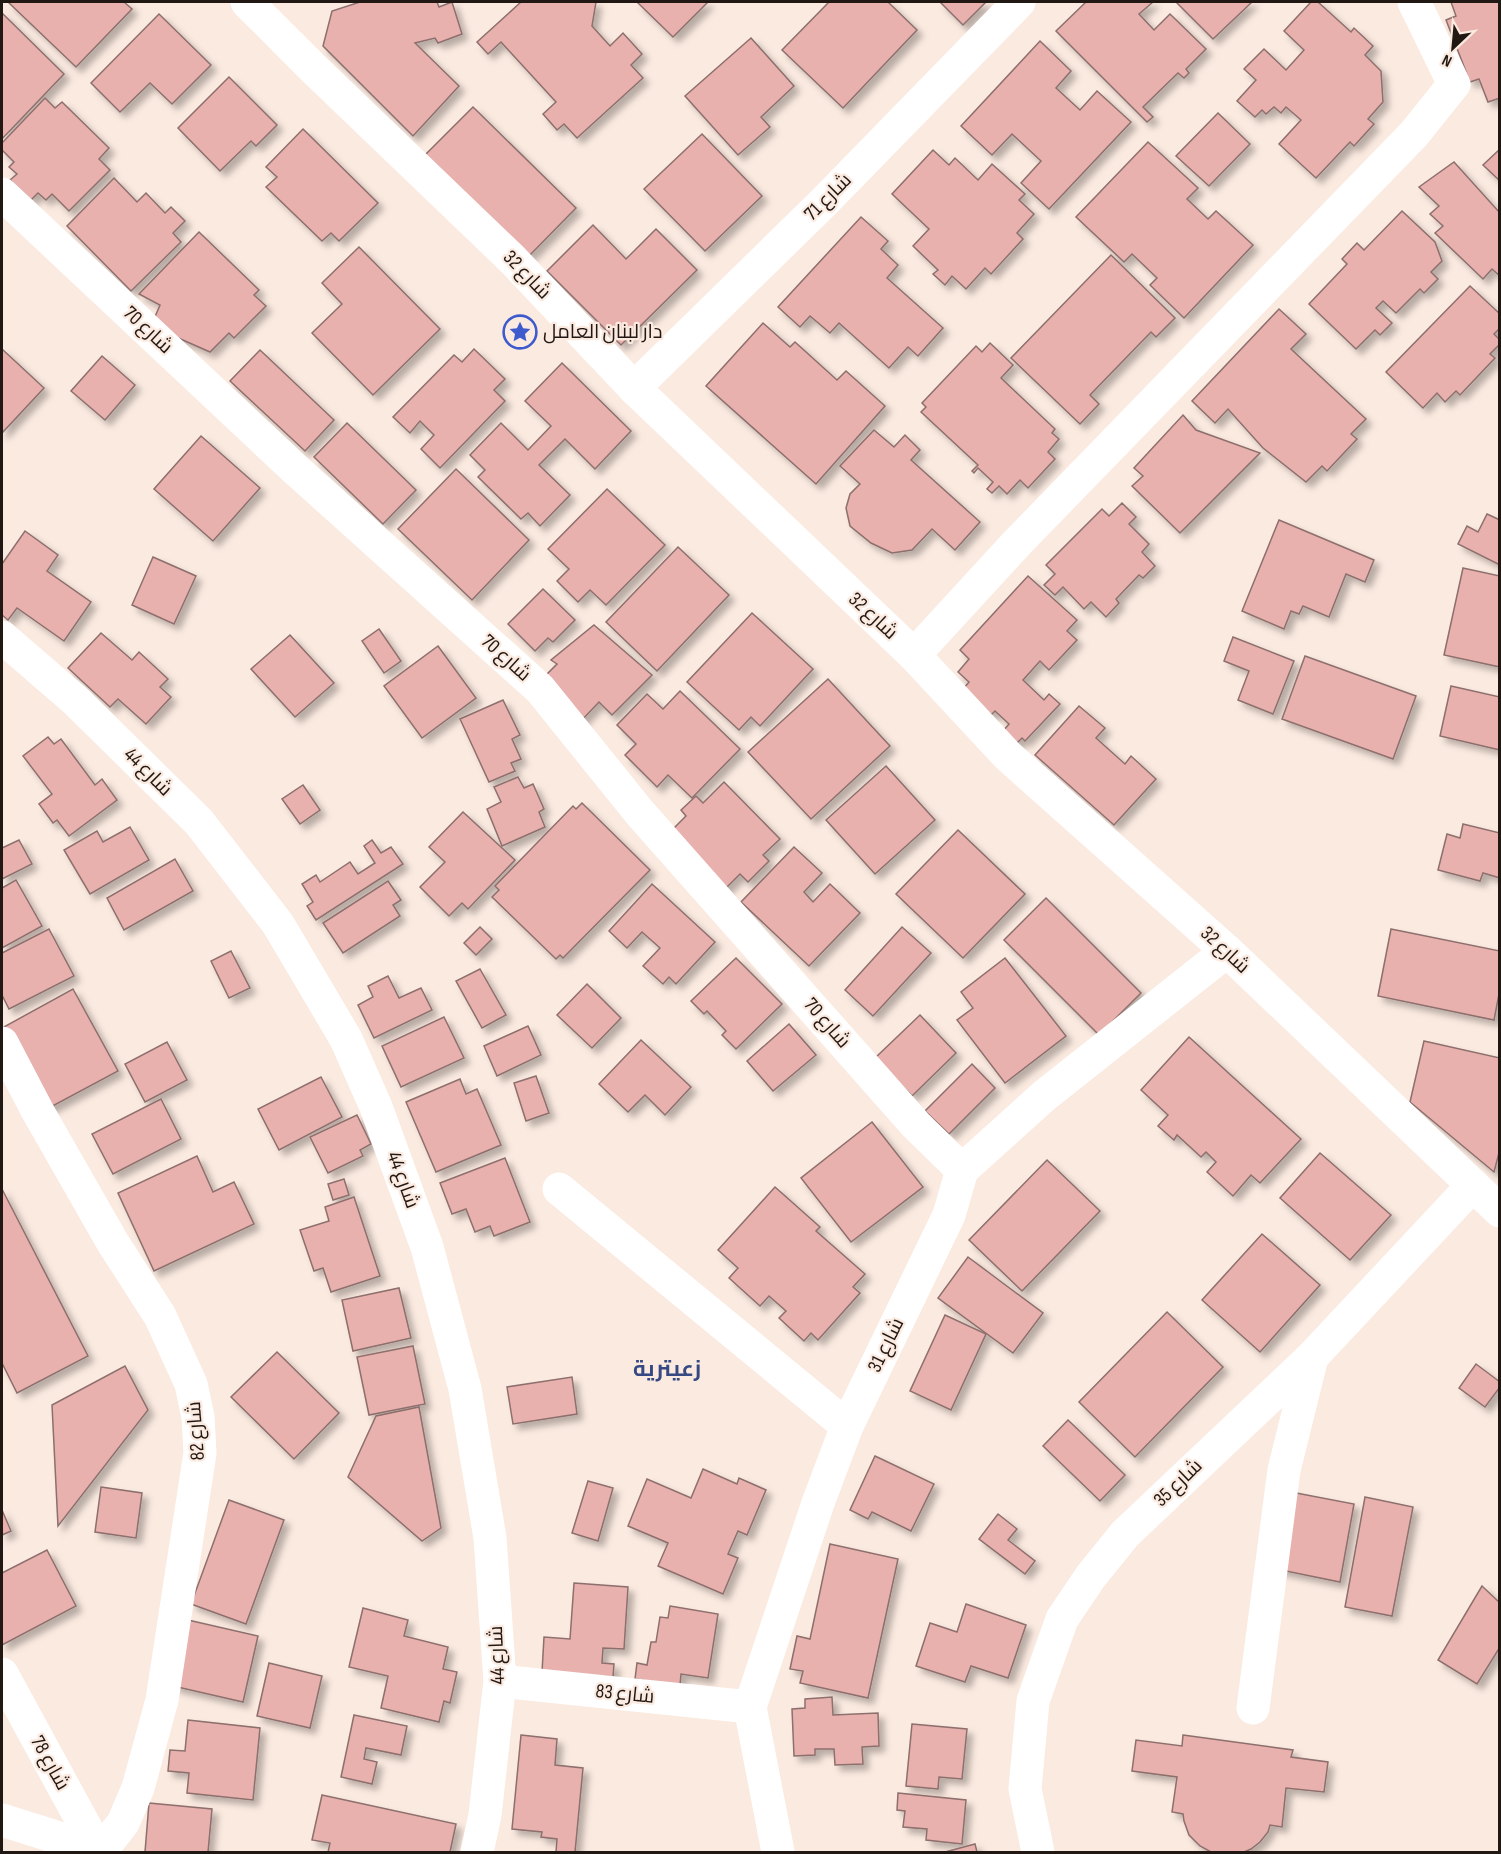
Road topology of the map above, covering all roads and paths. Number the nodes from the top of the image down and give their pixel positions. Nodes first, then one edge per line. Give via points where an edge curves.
1 (1019, 2) edge
2 (1414, 2) edge
3 (258, 5) edge
4 (2, 194) edge
5 (634, 388) junction
6 (2, 637) edge
7 (914, 656) junction
8 (1227, 951) junction
9 (2, 1043) edge
10 (962, 1170) junction
11 (1473, 1185) junction
12 (559, 1189) dead end
13 (1500, 1211) edge
14 (1312, 1357) junction
15 (847, 1426) junction
16 (2, 1674) edge
17 (500, 1681) junction
18 (750, 1707) junction
19 (1253, 1708) dead end
20 (2, 1820) edge
21 (99, 1852) edge
22 (477, 1852) edge
23 (778, 1852) edge
24 (1038, 1852) edge

1 - 5 street, شارع 71 via 824,202
2 - 7 street via 1454,84 1414,134 1031,528
3 - 5 street, شارع 32 via 314,69 513,260
4 - 10 street, شارع 70 via 295,469 540,689 640,813 916,1125
5 - 7 street, شارع 32
6 - 17 street, شارع 44 via 75,700 199,822 278,924 346,1039 376,1107 427,1247 465,1389 490,1538
7 - 8 street, شارع 32 via 1008,756
8 - 10 street via 1044,1096
8 - 11 street, شارع 32
9 - 21 street, شارع 82 via 113,1243 160,1316 191,1384 198,1417 197,1481 162,1700 138,1788 123,1823
10 - 15 street, شارع 31 via 949,1215
11 - 13 street, شارع 32
11 - 14 street, شارع 35
12 - 15 street
14 - 19 street via 1284,1470
14 - 24 street, شارع 35 via 1125,1534 1062,1619 1033,1701 1025,1789
15 - 18 street, شارع 31
16 - 21 street, شارع 78
17 - 18 street, شارع 83
17 - 22 street, شارع 44
18 - 23 street, شارع 31
20 - 21 street

